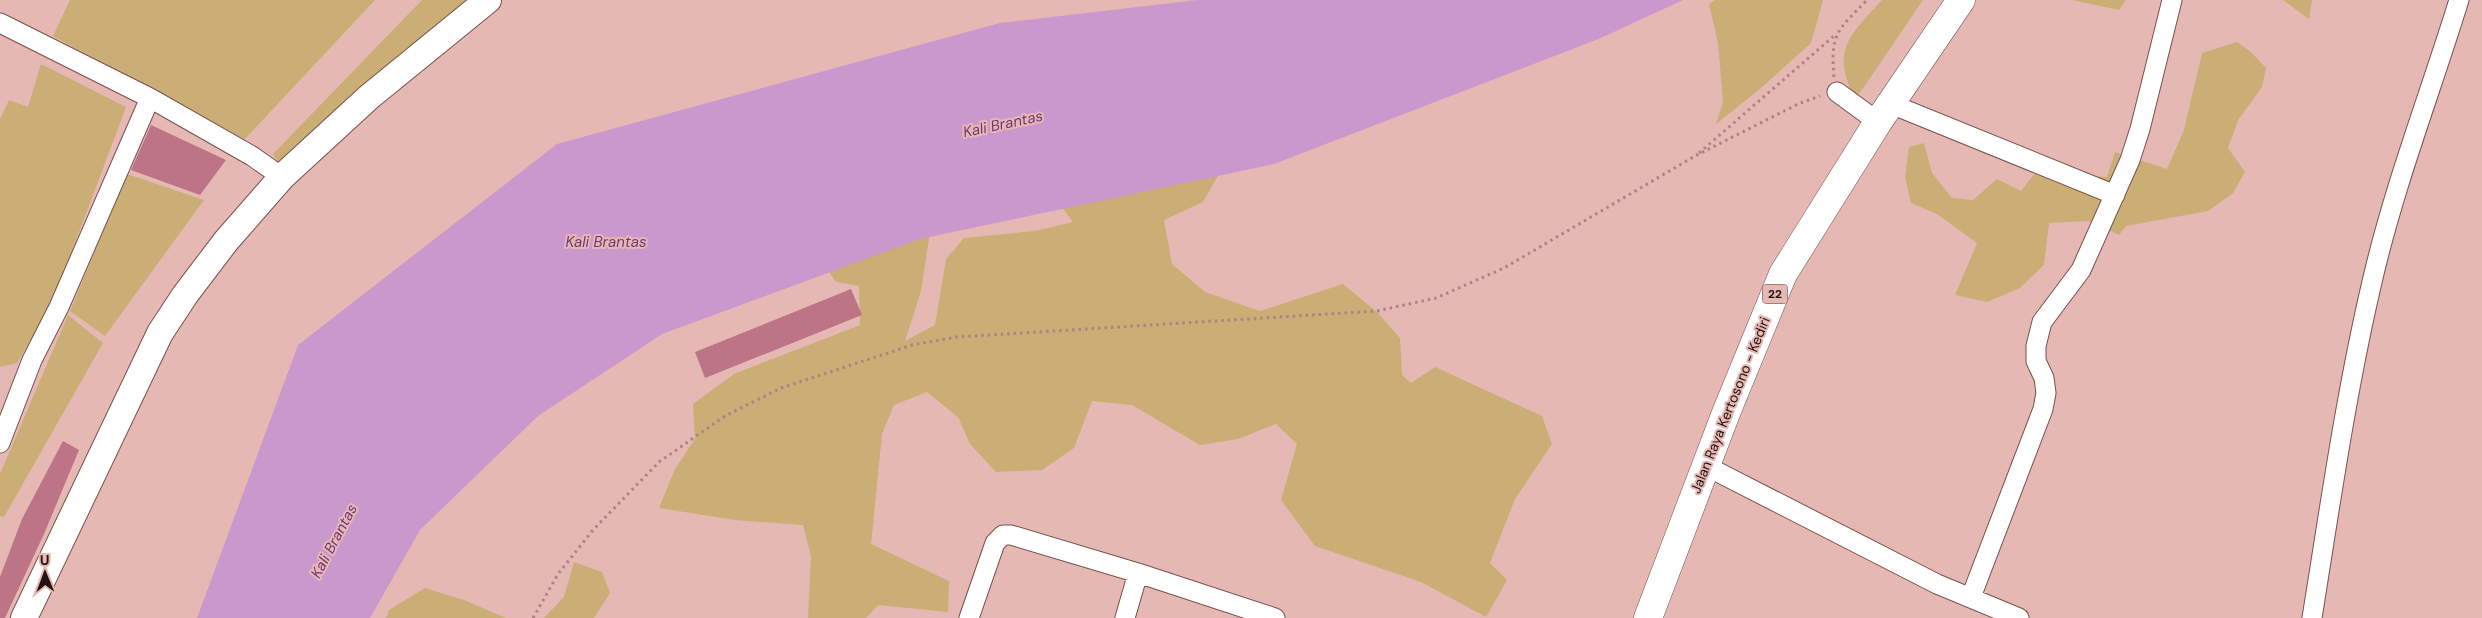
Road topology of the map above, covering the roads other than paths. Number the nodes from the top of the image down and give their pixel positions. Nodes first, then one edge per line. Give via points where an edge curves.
1 (488, 0) edge
2 (1961, 0) edge
3 (2172, 0) edge
4 (2459, 0) edge
5 (0, 23) edge
6 (1837, 92) road end
7 (150, 98) junction
8 (1885, 113) junction
9 (267, 166) junction
10 (2115, 195) junction
11 (0, 443) edge
12 (1706, 466) junction
13 (1138, 573) junction
14 (1971, 597) junction
15 (24, 618) edge
16 (969, 618) edge
17 (1125, 618) edge
18 (1275, 618) edge
19 (1648, 618) edge
20 (2019, 618) edge
21 (2312, 618) edge

1 - 9 main road via 369,97
2 - 8 highway, Jalan Raya Kertosono - Kediri / 22
3 - 10 street via 2140,129
4 - 21 street via 2412,139 2372,282 2347,402
5 - 7 street
6 - 8 street
7 - 9 street
7 - 11 street via 59,307 32,360
8 - 10 street
8 - 12 highway, Jalan Raya Kertosono - Kediri / 22 via 1784,274
9 - 15 main road via 226,241 160,333
10 - 14 street via 2081,270 2042,322 2036,361 2044,378 2043,410
12 - 14 street via 1929,580
12 - 19 highway, Jalan Raya Kertosono - Kediri / 22
13 - 16 street via 1012,535 1003,536 995,543
13 - 17 street
13 - 18 street
14 - 20 street

